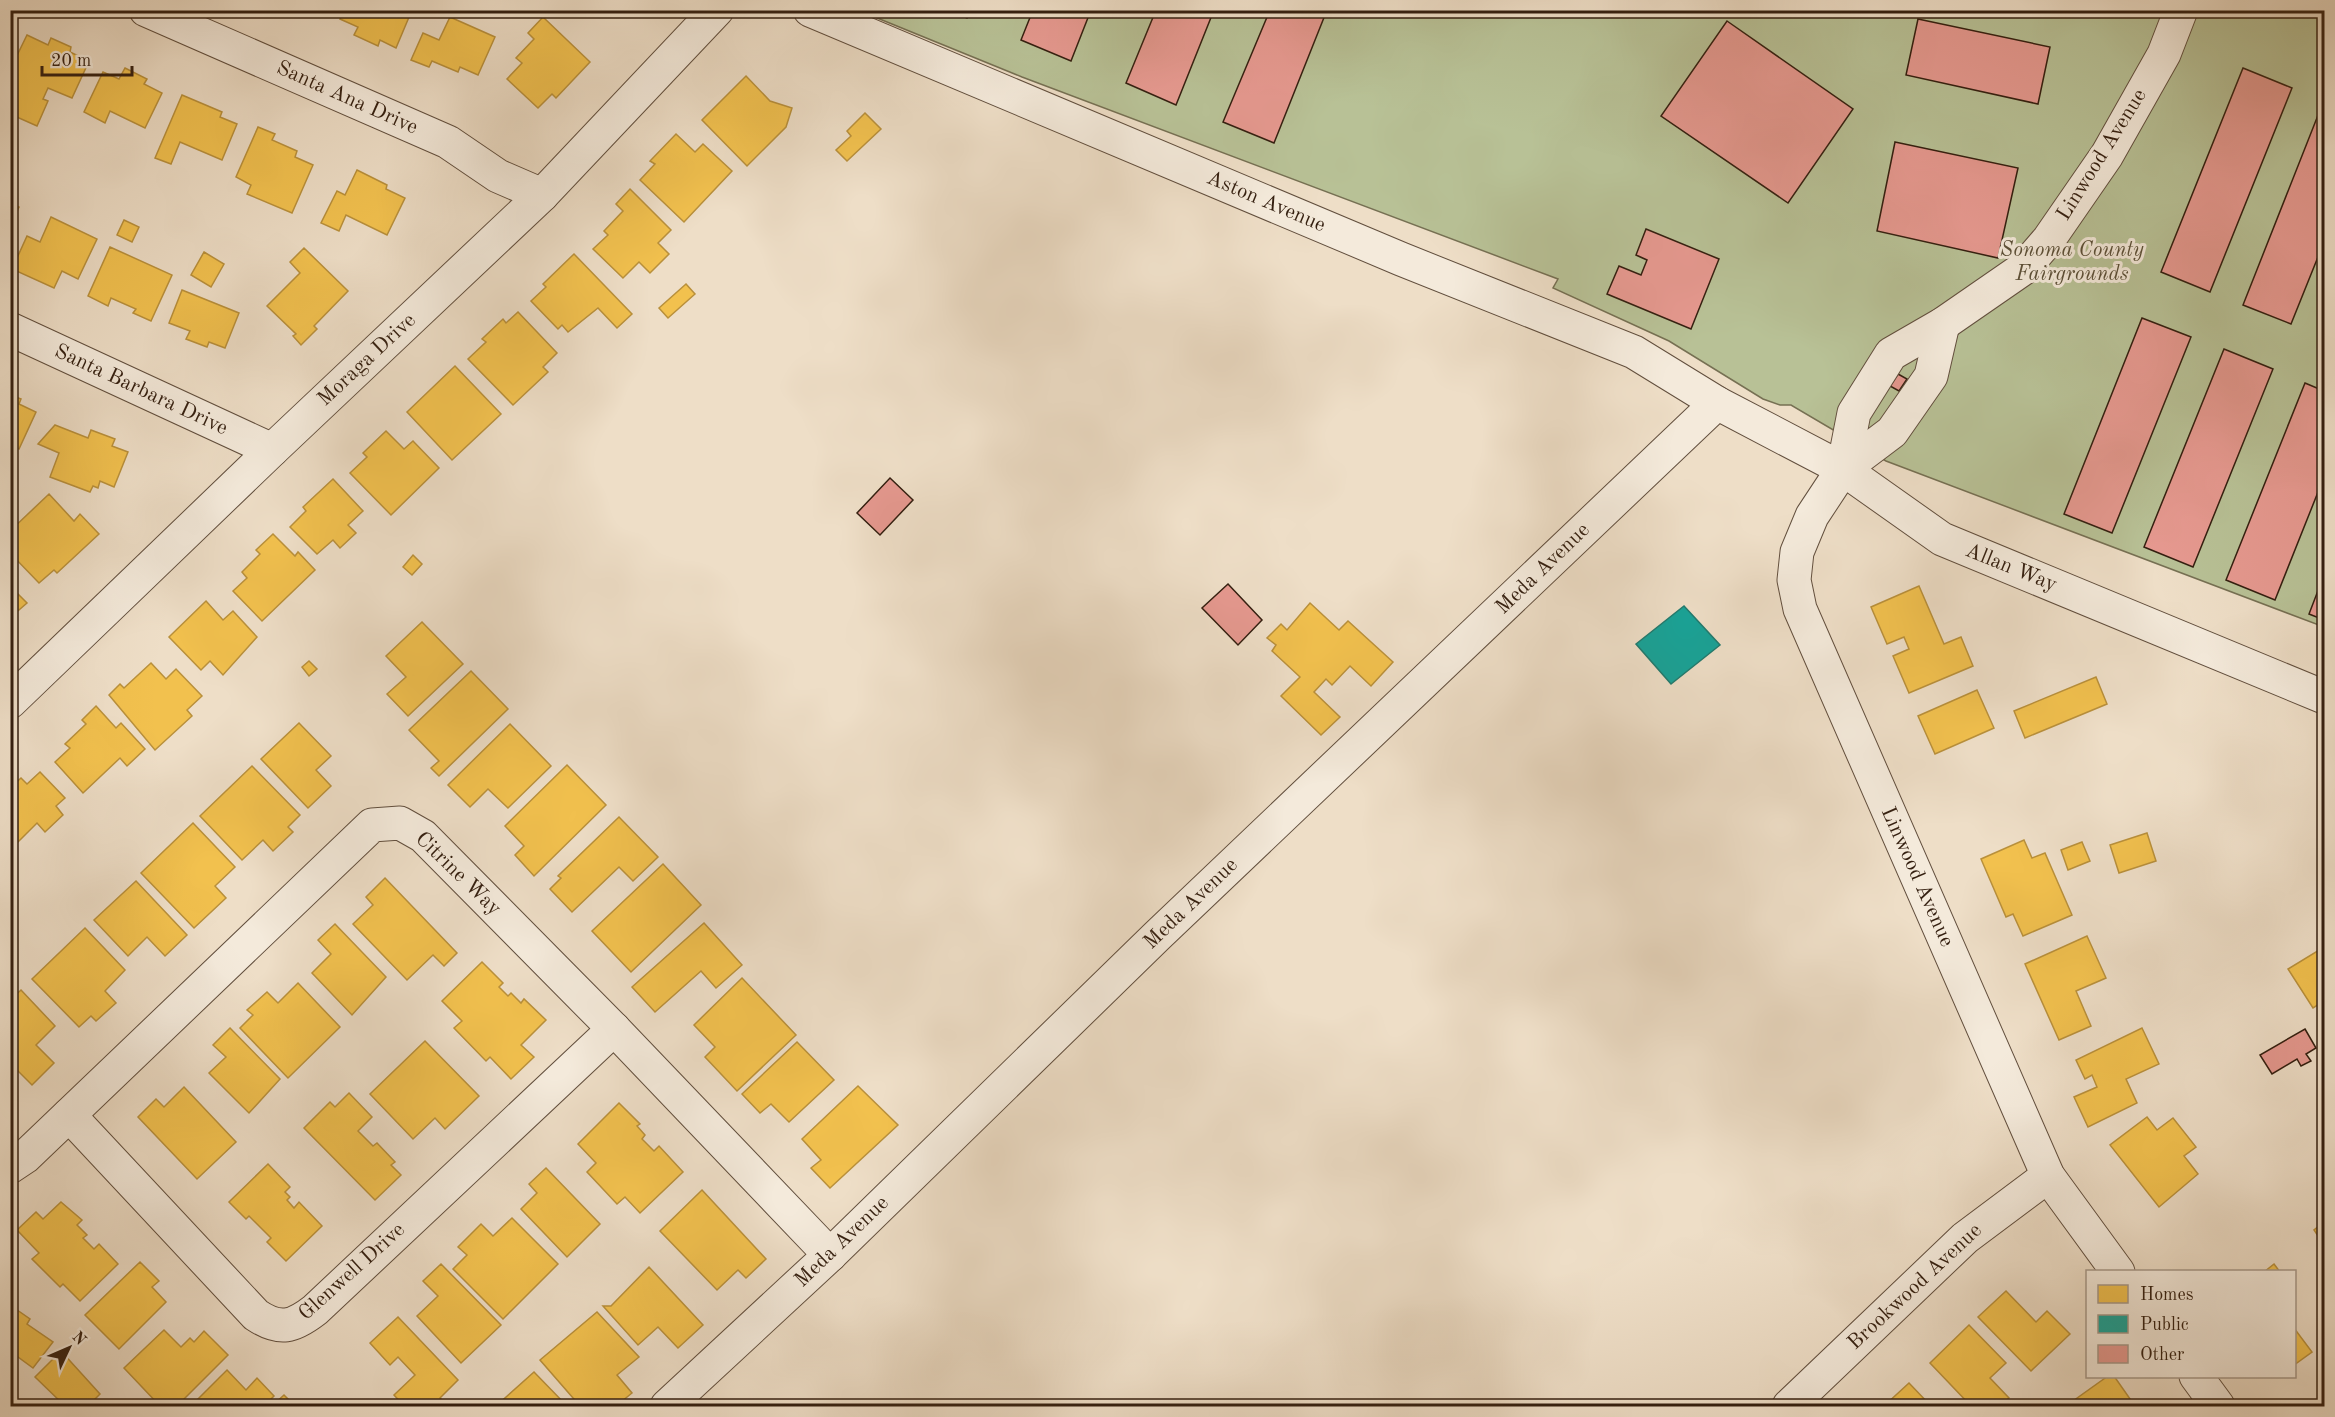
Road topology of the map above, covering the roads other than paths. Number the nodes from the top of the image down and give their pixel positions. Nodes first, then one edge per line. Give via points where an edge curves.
1 (146, 10) edge
2 (717, 10) edge
3 (810, 10) edge
4 (2181, 10) edge
5 (542, 195) junction
6 (1943, 324) junction
7 (10, 329) edge
8 (1717, 403) junction
9 (272, 450) junction
10 (1843, 470) junction
11 (2325, 696) edge
12 (10, 702) edge
13 (614, 1029) junction
14 (69, 1115) junction
15 (10, 1167) edge
16 (2048, 1176) junction
17 (830, 1255) junction
18 (2117, 1270) edge
19 (2197, 1378) edge
20 (667, 1407) edge
21 (1789, 1407) edge
22 (2218, 1407) edge

1 - 5 street, Santa Ana Drive via 448,142 498,176
2 - 5 street, Moraga Drive
3 - 8 street, Aston Avenue via 1401,259 1634,352
4 - 6 street, Linwood Avenue via 2164,54 2108,154 2049,239 2024,268
5 - 9 street, Moraga Drive
6 - 10 street, Linwood Avenue via 1931,376 1892,432
6 - 10 street, Linwood Avenue via 1891,354 1854,413
7 - 9 street, Santa Barbara Drive
8 - 10 street, Allan Way
8 - 17 street, Meda Avenue via 1157,936
9 - 12 street, Moraga Drive
10 - 11 street, Allan Way via 1942,539
10 - 16 street, Linwood Avenue via 1812,516 1797,552 1794,580 1800,609
13 - 14 street, Citrine Way via 423,836 400,823 372,825
13 - 14 street, Glenwell Drive via 298,1323 272,1326 256,1316
13 - 17 street, Citrine Way
14 - 15 street, Citrine Way
16 - 18 street, Linwood Avenue
16 - 21 street, Brookwood Avenue via 1965,1238
17 - 20 street, Meda Avenue
19 - 22 street

